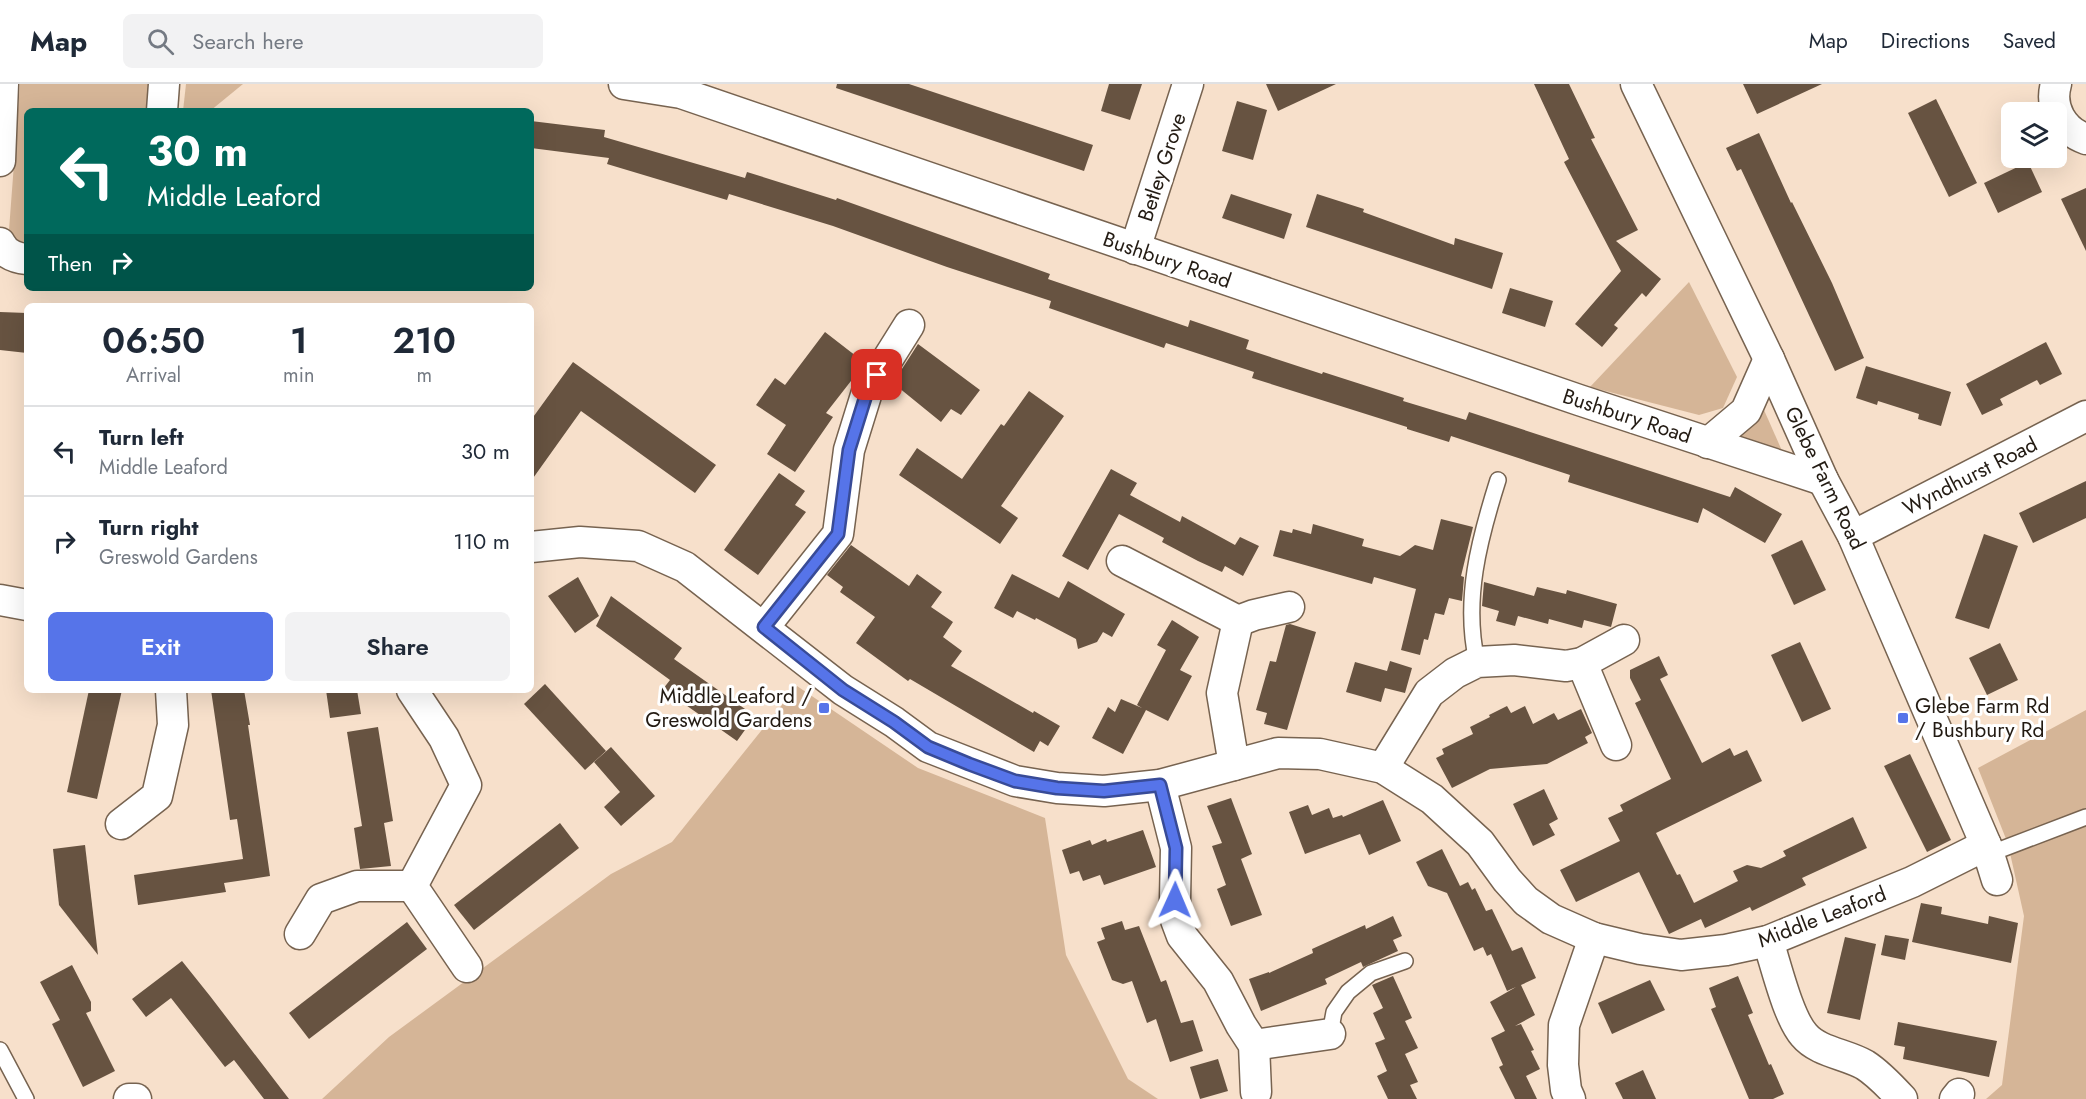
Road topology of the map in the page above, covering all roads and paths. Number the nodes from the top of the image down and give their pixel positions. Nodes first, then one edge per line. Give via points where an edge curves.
1 (3, 84) edge
2 (164, 84) edge
3 (624, 84) edge
4 (1188, 84) edge
5 (1636, 84) edge
6 (2056, 84) edge
7 (682, 88) edge
8 (162, 108) edge
9 (2086, 138) edge
10 (0, 160) edge
11 (0, 243) edge
12 (1135, 249) junction
13 (24, 258) edge
14 (909, 325) dead end
15 (1769, 358) junction
16 (2086, 416) edge
17 (1708, 443) junction
18 (1498, 480) dead end
19 (1823, 480) junction
20 (1853, 536) junction
21 (534, 547) edge
22 (1122, 561) dead end
23 (0, 600) edge
24 (24, 604) edge
25 (1289, 607) dead end
26 (1238, 621) junction
27 (764, 627) junction
28 (1624, 640) dead end
29 (1477, 662) junction
30 (1581, 663) junction
31 (171, 693) edge
32 (414, 693) edge
33 (1616, 745) dead end
34 (1234, 765) junction
35 (1383, 768) junction
36 (1160, 785) junction
37 (2086, 817) edge
38 (121, 824) dead end
39 (1991, 860) junction
40 (412, 886) junction
41 (300, 934) dead end
42 (1594, 938) junction
43 (1768, 941) junction
44 (1405, 962) dead end
45 (467, 967) dead end
46 (1330, 1034) joint
47 (1254, 1046) junction
48 (0, 1050) edge
49 (1256, 1092) dead end
50 (26, 1099) edge
51 (129, 1099) edge
52 (135, 1099) edge
53 (1570, 1099) edge
54 (1902, 1099) edge

1 - 10 street
2 - 8 street
3 - 7 street, Bushbury Road
4 - 12 street, Betley Grove
5 - 15 street, Glebe Farm Road
6 - 9 street via 2054,104 2059,117 2067,128
7 - 12 street, Bushbury Road
11 - 13 street via 10,255
12 - 17 street, Bushbury Road
14 - 27 street via 867,392 849,450 838,534
15 - 17 street, Bushbury Road via 1746,411
15 - 19 street, Glebe Farm Road
16 - 20 street, Wyndhurst Road
17 - 19 street, Bushbury Road
18 - 29 lane via 1472,580 1472,640
19 - 20 street, Glebe Farm Road
20 - 39 street, Glebe Farm Road
21 - 27 street, Middle Leaford via 579,542 638,546 685,567
22 - 26 street
23 - 24 street
25 - 26 street
26 - 34 street via 1222,693
27 - 36 street, Middle Leaford via 843,690 928,747 969,764 1015,781 1057,788 1104,791
28 - 30 street
29 - 30 street via 1514,660 1566,666
29 - 35 street via 1429,693
30 - 33 street
31 - 38 street via 173,725 157,796
32 - 40 street via 444,738 466,785
34 - 35 street, Middle Leaford via 1278,753 1320,754
34 - 36 street, Middle Leaford
35 - 42 street, Middle Leaford via 1432,799 1480,843 1526,901 1551,919
36 - 47 street via 1176,848 1176,920 1182,936 1218,981
37 - 39 lane
39 - 43 street, Middle Leaford via 1912,882
40 - 41 street via 357,886 321,899
40 - 45 street
42 - 43 street, Middle Leaford via 1681,955
42 - 53 street via 1564,1024 1563,1065
43 - 54 street via 1795,1021 1804,1036 1817,1046 1864,1065
44 - 46 lane via 1371,973 1348,992 1334,1012
46 - 47 street
47 - 49 street
48 - 50 lane
51 - 52 street

